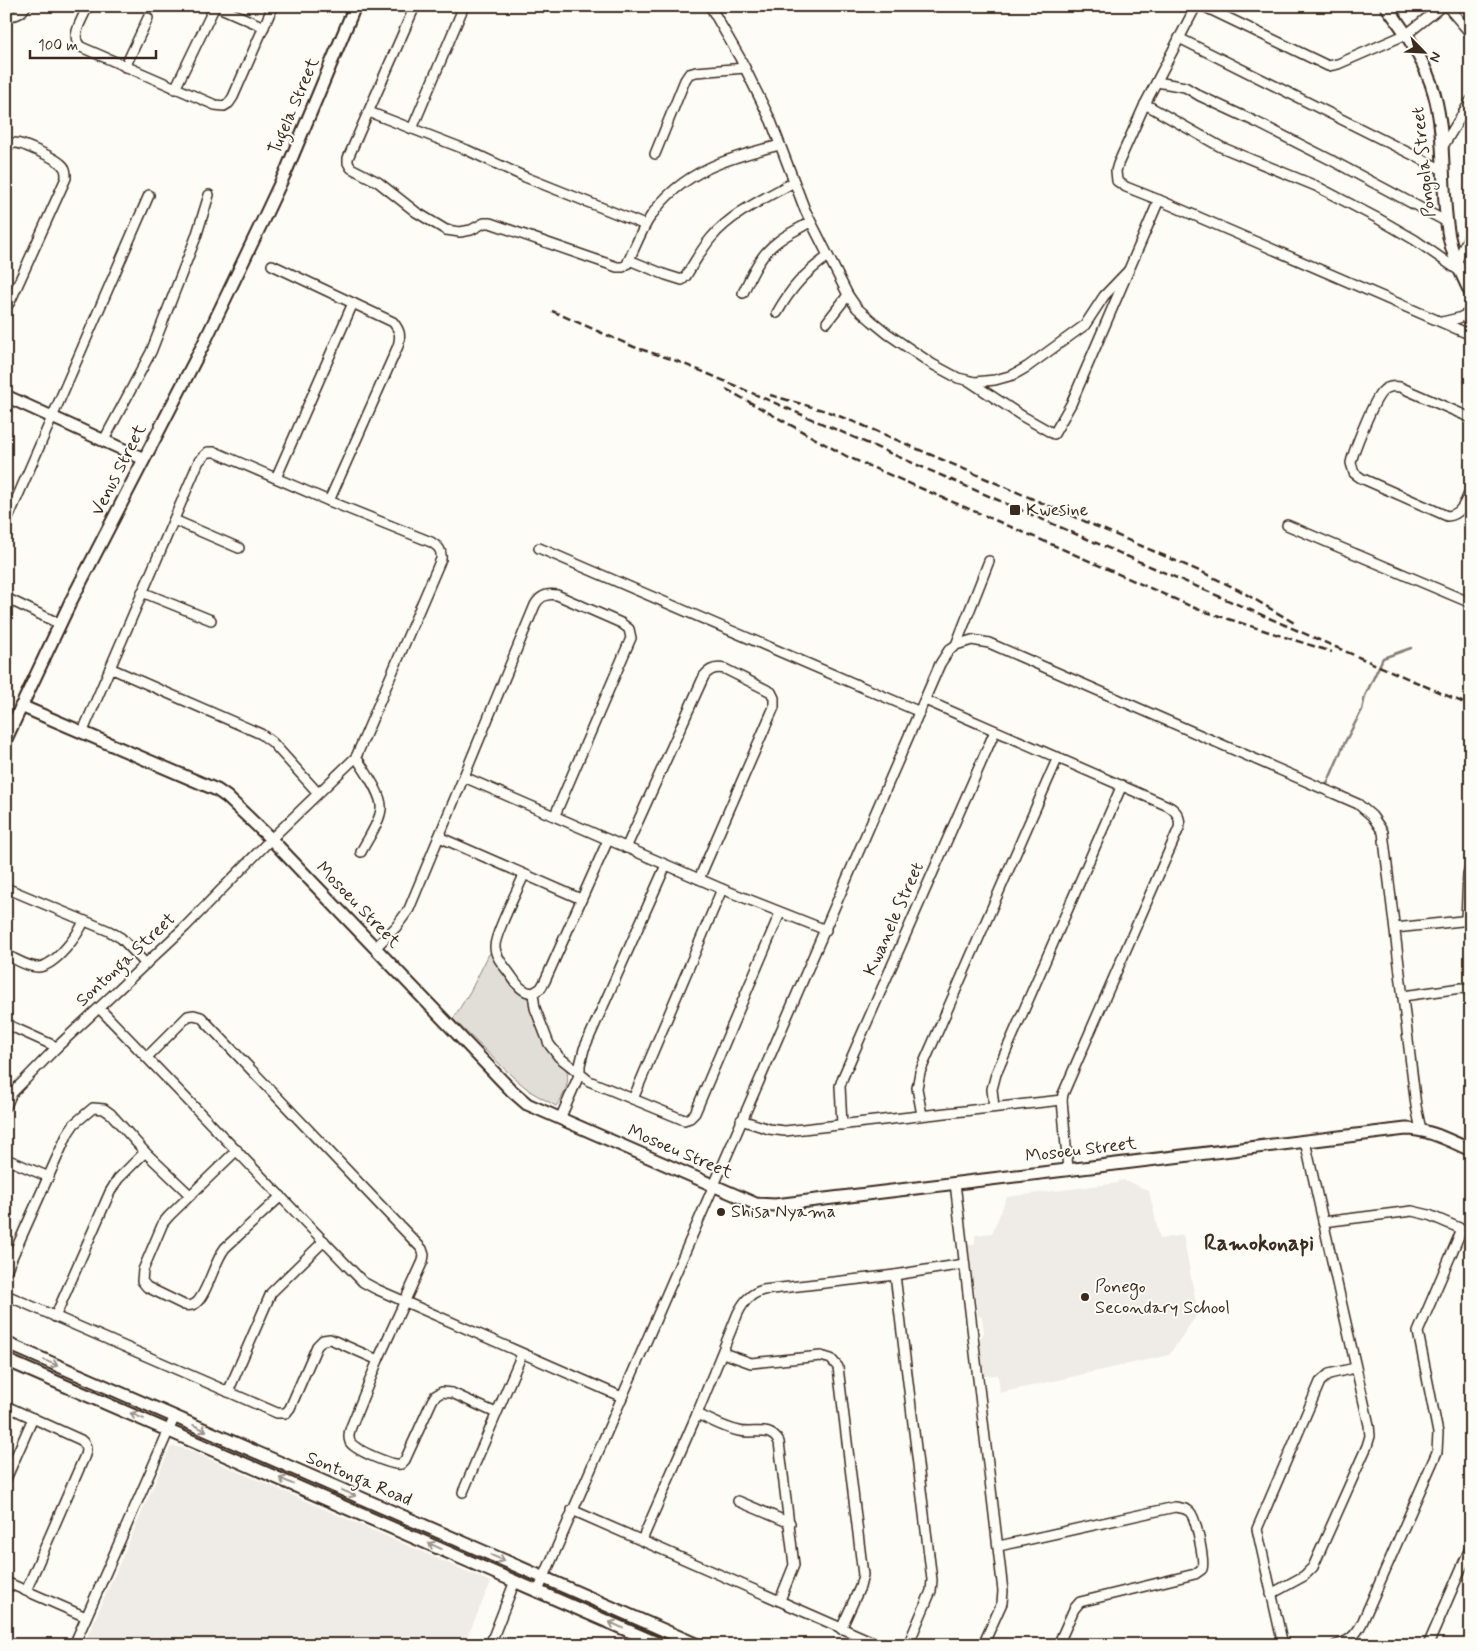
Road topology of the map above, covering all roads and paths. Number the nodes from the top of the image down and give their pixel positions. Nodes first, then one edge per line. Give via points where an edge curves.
1 (26, 6) edge
2 (88, 6) edge
3 (215, 6) edge
4 (274, 6) edge
5 (355, 6) edge
6 (415, 6) edge
7 (464, 6) edge
8 (710, 6) edge
9 (1196, 6) edge
10 (1203, 6) edge
11 (1386, 6) edge
12 (1442, 6) edge
13 (1448, 6) edge
14 (6, 15) edge
15 (148, 18) dead end
16 (264, 27) junction
17 (1407, 34) junction
18 (1471, 34) edge
19 (1179, 38) junction
20 (125, 67) junction
21 (745, 68) junction
22 (1157, 82) junction
23 (175, 89) junction
24 (1471, 100) edge
25 (1145, 104) junction
26 (369, 112) junction
27 (412, 129) junction
28 (780, 144) junction
29 (6, 146) edge
30 (1442, 148) junction
31 (655, 154) dead end
32 (1443, 170) junction
33 (794, 182) junction
34 (149, 195) dead end
35 (209, 195) dead end
36 (1160, 200) junction
37 (264, 218) joint
38 (810, 222) junction
39 (1447, 222) junction
40 (645, 225) junction
41 (1471, 232) edge
42 (827, 257) junction
43 (629, 260) junction
44 (272, 265) dead end
45 (1459, 266) junction
46 (1128, 271) junction
47 (743, 293) dead end
48 (1471, 294) edge
49 (848, 295) junction
50 (353, 303) junction
51 (6, 306) edge
52 (1471, 312) edge
53 (777, 313) dead end
54 (827, 322) dead end
55 (1442, 322) junction
56 (1471, 335) edge
57 (967, 380) junction
58 (6, 396) edge
59 (52, 416) junction
60 (1471, 418) edge
61 (104, 440) junction
62 (144, 459) junction
63 (276, 478) junction
64 (1471, 488) edge
65 (329, 501) junction
66 (174, 520) junction
67 (6, 523) edge
68 (1286, 525) dead end
69 (239, 548) dead end
70 (539, 548) dead end
71 (989, 561) dead end
72 (142, 592) junction
73 (6, 598) edge
74 (1471, 603) edge
75 (212, 620) dead end
76 (60, 624) junction
77 (956, 644) junction
78 (110, 668) junction
79 (925, 700) junction
80 (21, 706) junction
81 (920, 712) junction
82 (83, 731) junction
83 (995, 731) junction
84 (6, 739) edge
85 (356, 757) junction
86 (1058, 758) junction
87 (464, 777) junction
88 (1122, 785) junction
89 (318, 793) junction
90 (555, 816) junction
91 (439, 837) junction
92 (271, 839) junction
93 (608, 840) junction
94 (626, 848) junction
95 (361, 852) dead end
96 (1471, 863) edge
97 (666, 865) junction
98 (524, 875) junction
99 (700, 879) junction
100 (6, 888) edge
101 (722, 889) junction
102 (581, 899) junction
103 (780, 913) junction
104 (1468, 920) edge
105 (84, 921) junction
106 (1395, 928) junction
107 (826, 930) junction
108 (375, 948) junction
109 (6, 955) edge
110 (146, 964) junction
111 (1471, 990) edge
112 (533, 993) junction
113 (1403, 996) junction
114 (99, 1008) junction
115 (6, 1024) edge
116 (57, 1047) junction
117 (147, 1057) junction
118 (580, 1073) junction
119 (9, 1091) edge
120 (633, 1099) junction
121 (1062, 1100) junction
122 (6, 1106) edge
123 (994, 1107) junction
124 (922, 1115) junction
125 (560, 1119) junction
126 (742, 1120) junction
127 (842, 1125) junction
128 (1421, 1130) junction
129 (1305, 1141) junction
130 (237, 1150) junction
131 (1471, 1150) edge
132 (145, 1152) junction
133 (6, 1159) edge
134 (1068, 1169) junction
135 (49, 1177) junction
136 (955, 1183) junction
137 (713, 1186) junction
138 (190, 1195) junction
139 (281, 1196) junction
140 (1323, 1222) junction
141 (1462, 1229) junction
142 (1471, 1233) edge
143 (324, 1241) junction
144 (964, 1264) junction
145 (6, 1271) edge
146 (895, 1275) junction
147 (6, 1295) edge
148 (405, 1302) junction
149 (55, 1317) junction
150 (6, 1344) edge
151 (723, 1353) junction
152 (522, 1354) junction
153 (6, 1360) edge
154 (378, 1360) junction
155 (1355, 1368) junction
156 (228, 1392) junction
157 (622, 1397) junction
158 (6, 1406) edge
159 (496, 1413) junction
160 (697, 1414) junction
161 (175, 1416) junction
162 (33, 1418) junction
163 (169, 1429) junction
164 (6, 1479) edge
165 (463, 1492) dead end
166 (738, 1501) dead end
167 (572, 1510) junction
168 (790, 1523) junction
169 (642, 1540) junction
170 (999, 1546) junction
171 (1471, 1546) edge
172 (543, 1578) junction
173 (515, 1581) junction
174 (6, 1582) edge
175 (26, 1591) junction
176 (538, 1591) junction
177 (1271, 1594) junction
178 (780, 1600) junction
179 (86, 1617) junction
180 (841, 1628) junction
181 (74, 1645) edge
182 (490, 1645) edge
183 (661, 1645) edge
184 (698, 1645) edge
185 (880, 1645) edge
186 (908, 1645) edge
187 (983, 1645) edge
188 (1058, 1645) edge
189 (1282, 1645) edge
190 (1336, 1645) edge
191 (1428, 1645) edge

1 - 14 street via 19,14
2 - 20 street via 76,35 78,44
3 - 16 street
3 - 23 street
4 - 16 street
5 - 37 street, Tugela Street
6 - 26 street
7 - 27 street
8 - 21 street
9 - 19 street
10 - 17 street via 1328,66
11 - 17 street, Pongola Street
12 - 17 street
13 - 18 street
15 - 20 street
16 - 23 street via 229,103 215,105
17 - 30 street, Pongola Street via 1434,92
19 - 22 street
19 - 32 street
20 - 23 street
21 - 28 street
21 - 31 street via 689,74
22 - 25 street
22 - 39 street via 1185,87
24 - 30 street
25 - 36 street via 1118,164 1116,177 1126,187
25 - 45 street via 1221,147 1316,186
26 - 27 street
26 - 43 street via 348,163 351,168 388,188 437,226 460,232 490,223 617,267 625,266
27 - 40 street
28 - 33 street
28 - 40 street via 739,154 694,175 658,206
29 - 51 street via 19,144 54,159 66,170 66,178
30 - 32 street, Pongola Street
32 - 39 street, Pongola Street
33 - 38 street
33 - 43 street via 748,208 721,228 682,280
34 - 59 street
35 - 61 street via 151,352
36 - 46 street
36 - 55 street
37 - 62 street, Venus Street
38 - 42 street
38 - 47 street via 769,248
39 - 45 street, Pongola Street
40 - 43 street
41 - 45 street
42 - 49 street
42 - 53 street via 799,280
44 - 50 street
45 - 48 street, Pongola Street
46 - 57 street via 1104,296 1085,325 1027,367 1004,378 985,382
46 - 57 street via 1071,404 1054,434
49 - 54 street
49 - 57 street via 888,334 948,374
50 - 63 street
50 - 65 street via 393,322 400,337
52 - 55 street
55 - 56 street
58 - 59 street
59 - 61 street
59 - 67 street
60 - 64 street via 1400,387 1386,388 1376,402 1351,463 1354,473 1361,478 1447,516 1460,510
61 - 62 street
62 - 76 street, Venus Street
63 - 65 street
63 - 66 street via 208,452 200,461
65 - 85 street via 431,542 442,553
66 - 69 street
66 - 72 street
68 - 74 street
70 - 81 street
71 - 77 street
72 - 75 street
72 - 78 street
73 - 76 street
76 - 80 street, Venus Street
77 - 79 street via 940,664
77 - 106 street via 972,640 989,643 1358,804 1383,832
78 - 82 street
78 - 89 street via 261,734
79 - 81 street
79 - 83 street
80 - 82 street, Mosoeu Street
80 - 84 street, Venus Street
81 - 107 street
82 - 92 street, Mosoeu Street via 217,790
83 - 86 street
83 - 127 street, Kwanele Street via 843,1077 840,1086
85 - 89 street, Sontonga Street
85 - 95 street via 381,803 380,816
86 - 88 street
86 - 124 street via 920,1072 917,1088
87 - 90 street
87 - 90 street via 535,605 545,595 557,595 621,623 629,629 631,638
87 - 91 street
88 - 121 street via 1174,809 1180,823
88 - 123 street via 996,1074 992,1089
89 - 92 street, Sontonga Street
90 - 93 street
91 - 98 street
91 - 108 street via 405,916
92 - 108 street, Mosoeu Street
92 - 110 street, Sontonga Street
93 - 94 street
93 - 102 street
94 - 97 street
94 - 99 street via 704,676 714,668 725,669 771,692 774,708
96 - 104 street
97 - 99 street
97 - 118 street via 584,1049
98 - 102 street
98 - 112 street via 497,937 495,949 520,988
99 - 101 street
100 - 105 street
101 - 103 street
101 - 120 street
102 - 112 street via 546,981
103 - 107 street
103 - 120 street via 693,1116 680,1119
104 - 106 street
105 - 109 street via 71,942 46,965 30,966
105 - 110 street via 121,938
106 - 113 street
107 - 126 street
108 - 125 street, Mosoeu Street via 516,1096
110 - 114 street, Sontonga Street
111 - 113 street via 1461,988
112 - 118 street via 535,1008 549,1044 559,1057
113 - 128 street
114 - 116 street, Sontonga Street
114 - 117 street
115 - 116 street
116 - 119 street, Sontonga Street
117 - 130 street
117 - 148 street via 188,1016 204,1019 422,1248 423,1261
118 - 120 street via 589,1081
118 - 125 street
119 - 122 street, Sontonga Street
121 - 123 street
121 - 134 street
123 - 124 street
124 - 127 street
125 - 137 street, Mosoeu Street
126 - 127 street via 779,1131
126 - 137 street
128 - 129 street, Mosoeu Street
128 - 131 street, Mosoeu Street
129 - 134 street, Mosoeu Street
129 - 140 street
130 - 138 street
130 - 139 street
132 - 135 street via 111,1114 104,1109 93,1108 68,1132
132 - 138 street
132 - 149 street via 118,1179 110,1192
133 - 135 street
134 - 136 street, Mosoeu Street
135 - 145 street
136 - 137 street, Mosoeu Street via 767,1205 756,1204
136 - 144 street
137 - 157 street
138 - 139 street via 163,1223 142,1276 147,1287 189,1306 199,1299 225,1248
139 - 143 street
140 - 141 street via 1412,1211
140 - 155 street
141 - 142 street
141 - 190 street via 1418,1332 1438,1433 1437,1452 1362,1623 1352,1637
143 - 148 street via 364,1282
143 - 156 street via 271,1293
144 - 146 street
144 - 170 street
146 - 151 street via 757,1292 741,1307
146 - 186 street via 932,1580 931,1591
147 - 149 street
148 - 152 street
148 - 154 street
149 - 156 street
150 -> 161 street, Sontonga Road
151 - 160 street
151 - 180 street via 750,1363 821,1356 831,1359 838,1367 863,1571 860,1587
152 - 157 street
152 - 159 street
163 -> 153 street, Sontonga Road
154 - 156 street via 330,1339 323,1340 316,1346 290,1408 284,1414
154 - 159 street via 349,1431 350,1441 358,1449 396,1465 403,1463 432,1401 442,1392
155 - 177 street via 1369,1425 1369,1441 1313,1567 1304,1576
155 - 177 street via 1329,1374 1320,1382 1259,1519 1257,1533
157 - 167 street
158 - 162 street
159 - 165 street
160 - 168 street via 737,1431 761,1431 776,1437 781,1448
160 - 169 street
161 - 163 street
161 -> 172 street, Sontonga Road
162 - 164 street
162 - 175 street via 81,1440 86,1449
173 -> 163 street, Sontonga Road
163 - 179 street
166 - 168 street
167 - 169 street
167 - 172 street
168 - 178 street via 794,1567
169 - 178 street
170 - 187 street via 1004,1596
170 - 188 street via 1175,1507 1193,1516 1203,1557 1202,1569 1195,1574 1080,1602
171 - 191 street
172 - 176 street
172 - 184 street, Sontonga Road
173 - 176 street, Sontonga Road
173 - 182 street
174 - 175 street
175 - 179 street
183 -> 176 street, Sontonga Road
177 - 189 street
178 - 180 street
179 - 181 street
180 - 185 street

